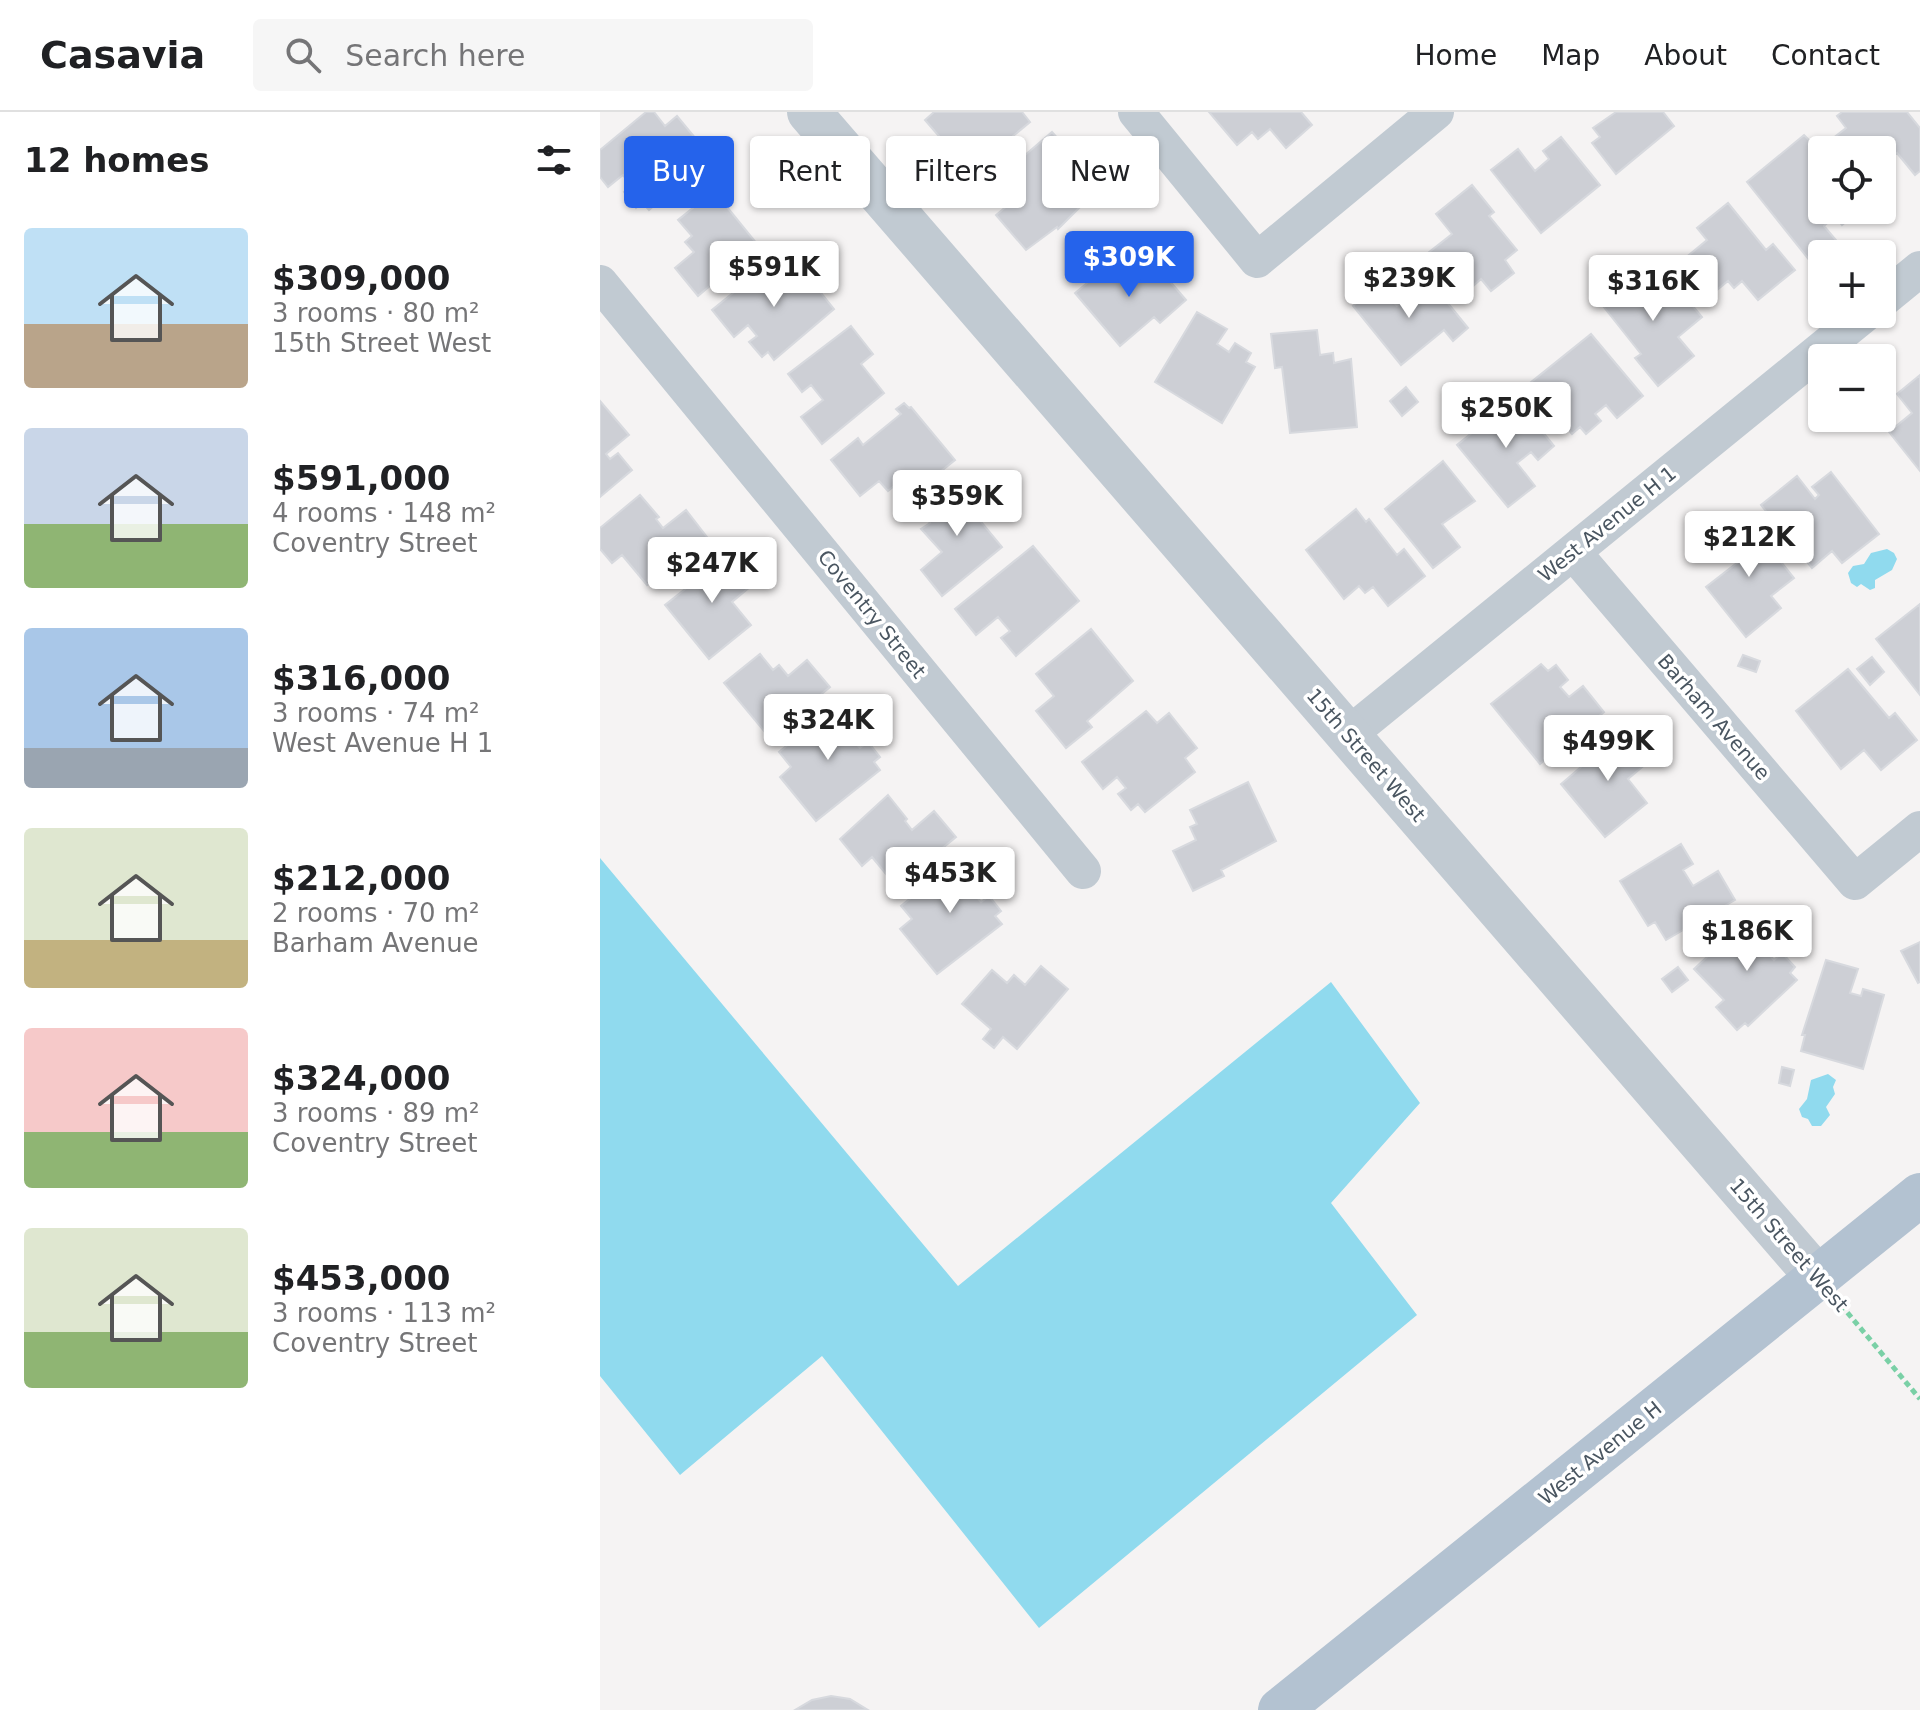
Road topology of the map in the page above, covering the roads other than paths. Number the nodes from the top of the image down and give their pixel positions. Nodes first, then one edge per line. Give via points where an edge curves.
1 (809, 112) edge
2 (1136, 112) edge
3 (1436, 112) edge
4 (1920, 269) edge
5 (600, 283) edge
6 (1896, 289) edge
7 (1848, 328) edge
8 (1573, 552) junction
9 (1348, 735) junction
10 (1920, 829) edge
11 (1083, 871) dead end
12 (1920, 1195) edge
13 (1818, 1278) junction
14 (1280, 1710) edge

1 - 9 street, 15th Street West
2 - 3 street via 1257,260
4 - 6 street
5 - 11 street, Coventry Street
7 - 8 street, West Avenue H 1
8 - 9 street, West Avenue H 1
8 - 10 street, Barham Avenue via 1855,882
9 - 13 street, 15th Street West
12 - 13 main road, West Avenue H
13 - 14 main road, West Avenue H

